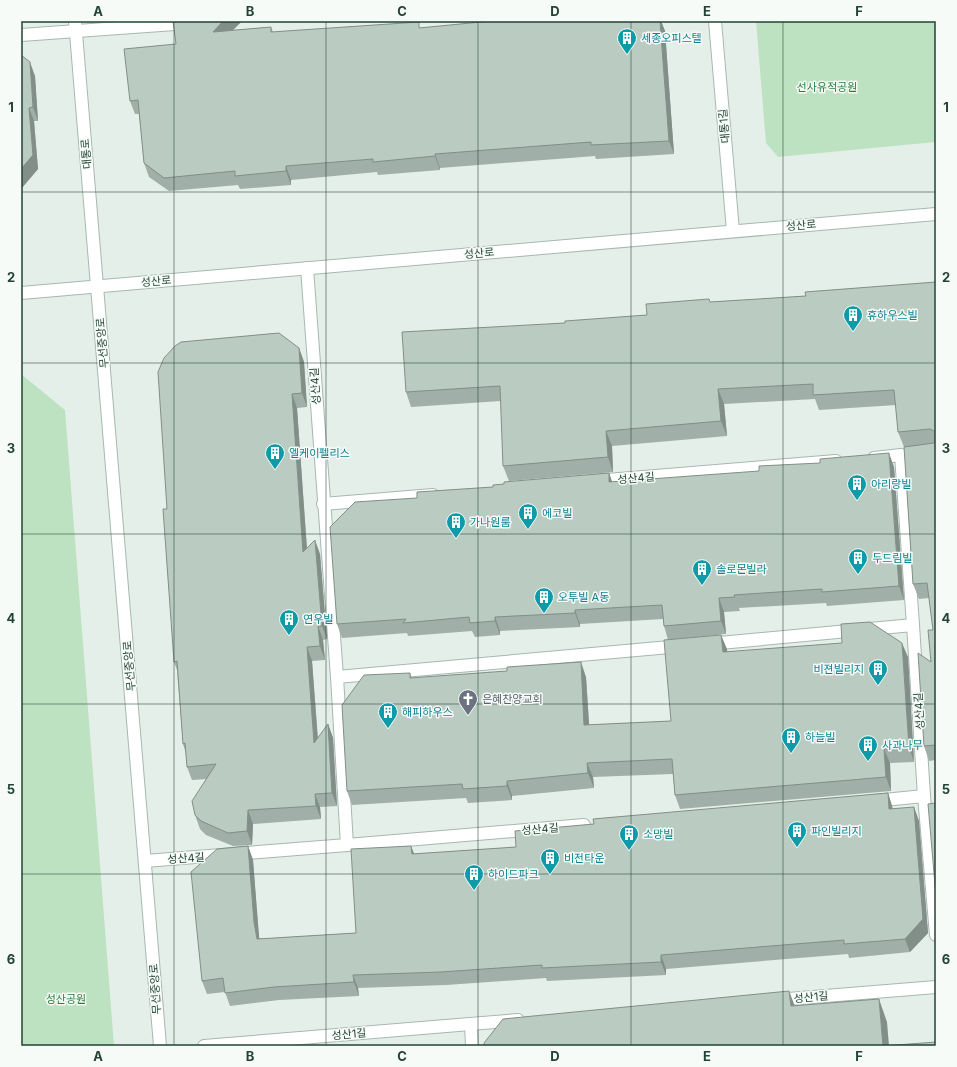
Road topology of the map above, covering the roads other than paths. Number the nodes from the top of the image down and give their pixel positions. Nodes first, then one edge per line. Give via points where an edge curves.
1 (217, 21) edge
2 (715, 21) edge
3 (76, 26) edge
4 (21, 35) edge
5 (936, 214) edge
6 (734, 231) junction
7 (307, 268) junction
8 (97, 286) junction
9 (21, 293) edge
10 (915, 454) edge
11 (901, 455) junction
12 (862, 459) edge
13 (846, 460) edge
14 (584, 482) edge
15 (442, 494) edge
16 (323, 504) junction
17 (914, 625) junction
18 (337, 677) junction
19 (924, 796) junction
20 (861, 802) edge
21 (600, 824) edge
22 (347, 845) junction
23 (145, 861) junction
24 (936, 936) edge
25 (936, 987) edge
26 (762, 1001) edge
27 (534, 1019) edge
28 (471, 1024) junction
29 (160, 1046) edge
30 (204, 1046) edge
31 (472, 1046) edge

1 - 3 street
2 - 6 street, 대통1길
3 - 4 street
3 - 8 street, 대통로
5 - 6 street, 성산로
6 - 7 street, 성산로
7 - 8 street, 성산로
7 - 16 street, 성산4길
8 - 9 street, 성산로
8 - 23 street, 무선중앙로
10 - 11 street
11 - 12 street
11 - 17 street, 성산4길
13 - 14 street, 성산4길
15 - 16 street
16 - 18 street, 성산4길
17 - 18 street
17 - 19 street, 성산4길
18 - 22 street, 성산4길
19 - 20 street
19 - 24 street, 성산4길
21 - 22 street, 성산4길
22 - 23 street, 성산4길
23 - 29 street, 무선중앙로
25 - 26 street, 성산1길
27 - 28 street, 성산1길
28 - 30 street, 성산1길
28 - 31 street

